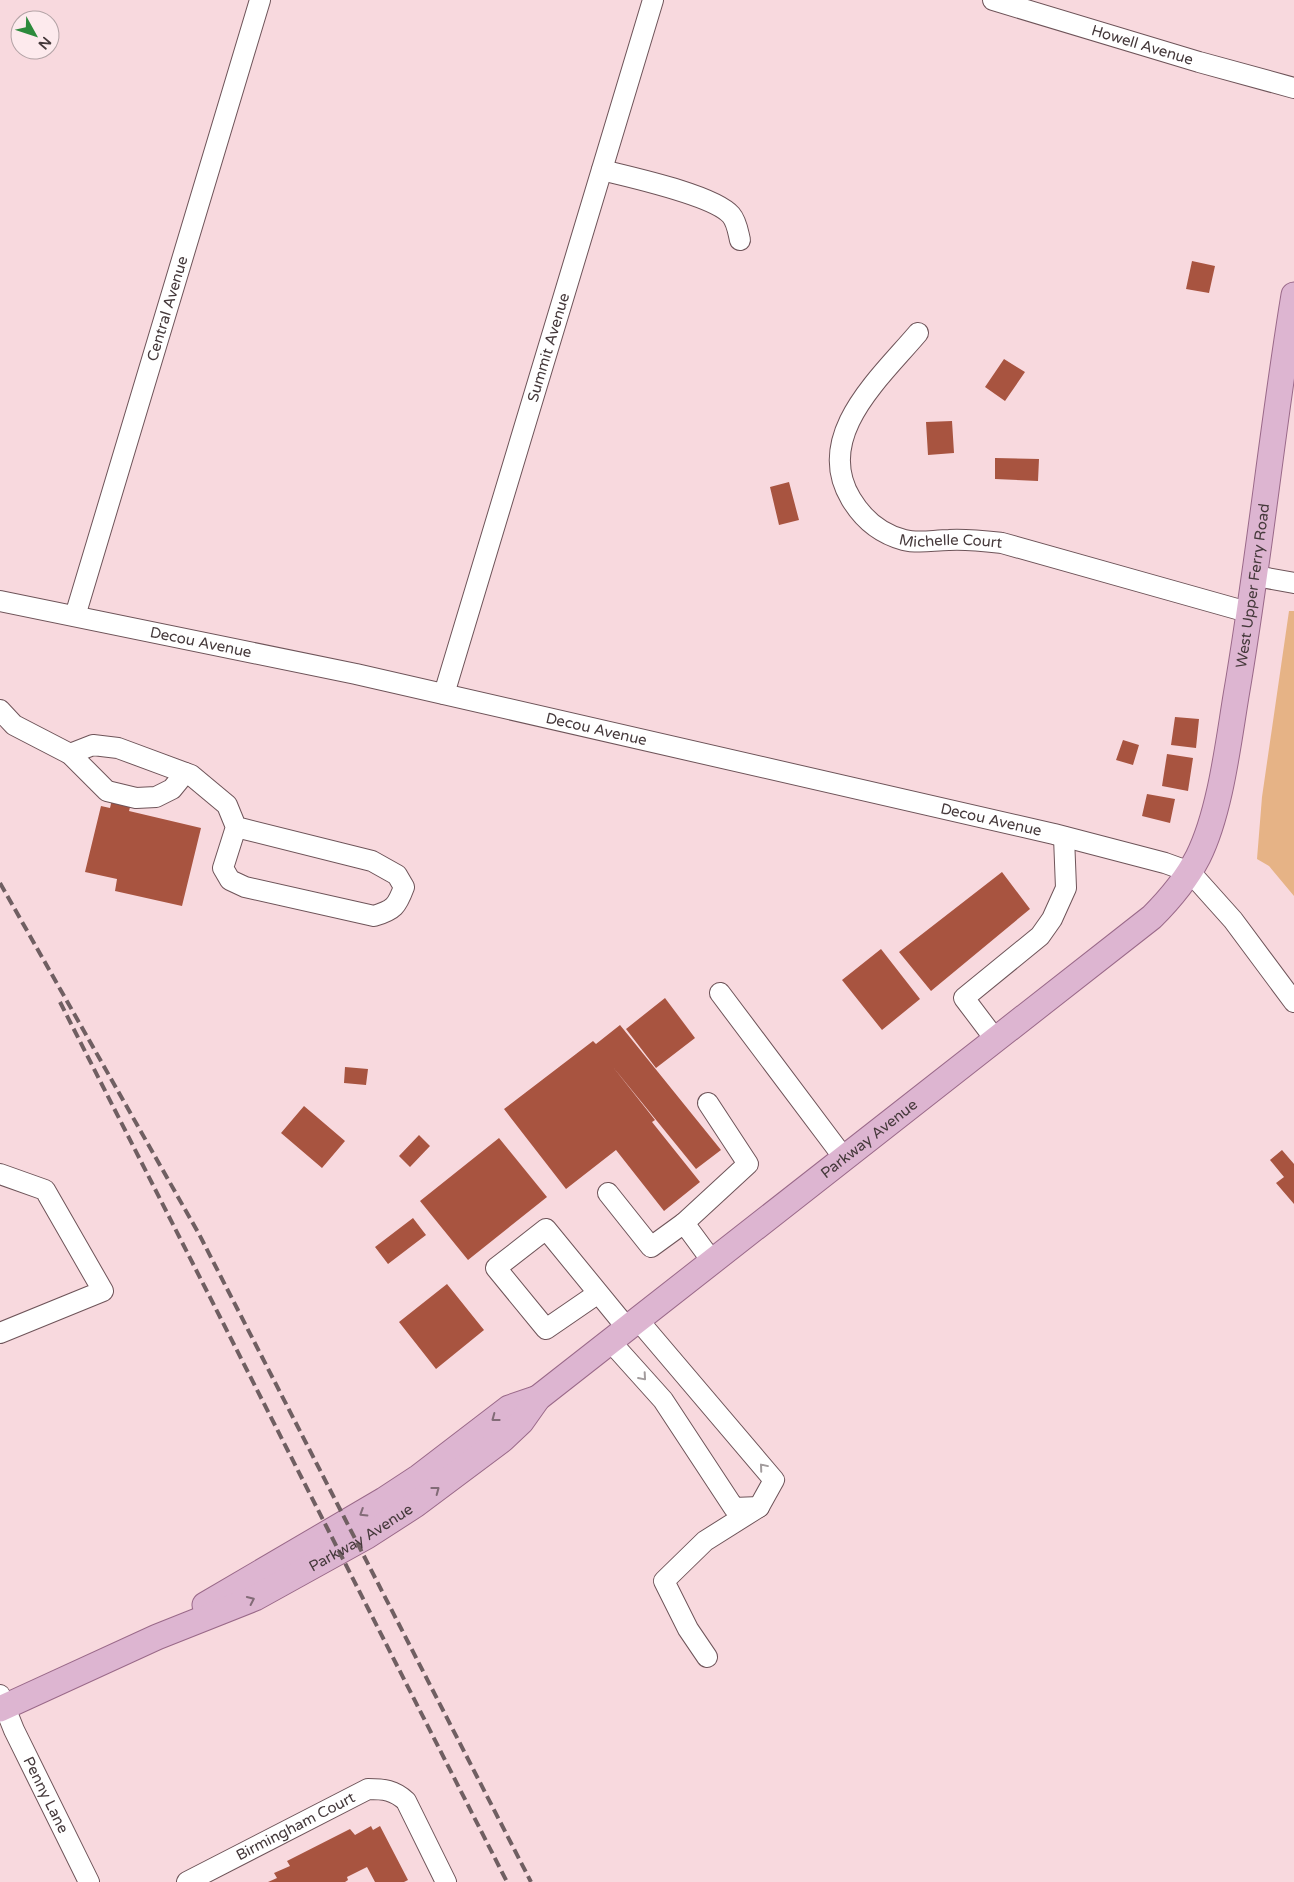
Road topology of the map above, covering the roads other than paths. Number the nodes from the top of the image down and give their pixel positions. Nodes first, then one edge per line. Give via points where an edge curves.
1 (260, 0) edge
2 (653, 0) edge
3 (993, 0) edge
4 (1294, 88) edge
5 (602, 170) junction
6 (740, 240) dead end
7 (1294, 299) edge
8 (918, 333) dead end
9 (1256, 576) junction
10 (1294, 583) edge
11 (0, 601) edge
12 (1251, 613) junction
13 (75, 616) junction
14 (444, 694) junction
15 (0, 710) edge
16 (70, 754) junction
17 (186, 773) junction
18 (236, 827) junction
19 (1064, 837) junction
20 (1190, 872) junction
21 (720, 993) dead end
22 (1294, 1002) edge
23 (995, 1039) junction
24 (708, 1103) dead end
25 (844, 1158) junction
26 (0, 1174) edge
27 (608, 1193) dead end
28 (684, 1224) junction
29 (712, 1261) junction
30 (597, 1294) junction
31 (625, 1330) junction
32 (0, 1334) edge
33 (759, 1507) junction
34 (707, 1657) dead end
35 (1, 1704) edge
36 (89, 1882) edge
37 (188, 1882) edge
38 (446, 1882) edge

1 - 13 street, Central Avenue
2 - 5 street, Summit Avenue
3 - 4 street, Howell Avenue
5 - 6 street via 685,193 721,207 731,215
5 - 14 street, Summit Avenue
7 - 9 main road, West Upper Ferry Road
8 - 12 street, Michelle Court via 860,402 843,435 841,473 847,493 870,523 904,540 975,539 1002,543
9 - 10 street
9 - 12 main road, West Upper Ferry Road
11 - 13 street, Decou Avenue
12 - 20 main road, West Upper Ferry Road via 1210,829
13 - 14 street, Decou Avenue
14 - 19 street, Decou Avenue
15 - 16 street via 14,725
16 - 17 street via 93,745 118,748
16 - 17 street via 106,791 136,798 156,797 172,789
17 - 18 street via 227,805
18 - 18 street via 372,861 397,876 404,887 399,900 390,911 374,916 245,887 230,880 223,868
19 - 20 street, Decou Avenue
19 - 23 street via 1066,888 1052,919 1040,936 964,998
20 - 22 street via 1234,920
20 - 23 main road, Parkway Avenue via 1152,917
21 - 25 street
23 - 25 main road, Parkway Avenue
24 - 28 street via 748,1164
25 - 29 main road, Parkway Avenue
26 - 32 street via 44,1190 103,1291
27 - 28 street via 651,1247
28 - 29 street
29 - 31 main road, Parkway Avenue
30 - 30 street via 546,1229 496,1268 546,1328
30 - 31 street
31 -> 33 street via 664,1400 734,1508
33 -> 31 street via 774,1480
31 - 35 main road, Parkway Avenue via 538,1398 521,1422 503,1439 415,1505 367,1536 255,1598
33 - 34 street via 705,1541 664,1581 688,1629
35 - 36 street, Penny Lane
37 - 38 street, Birmingham Court via 368,1788 396,1792 406,1801

